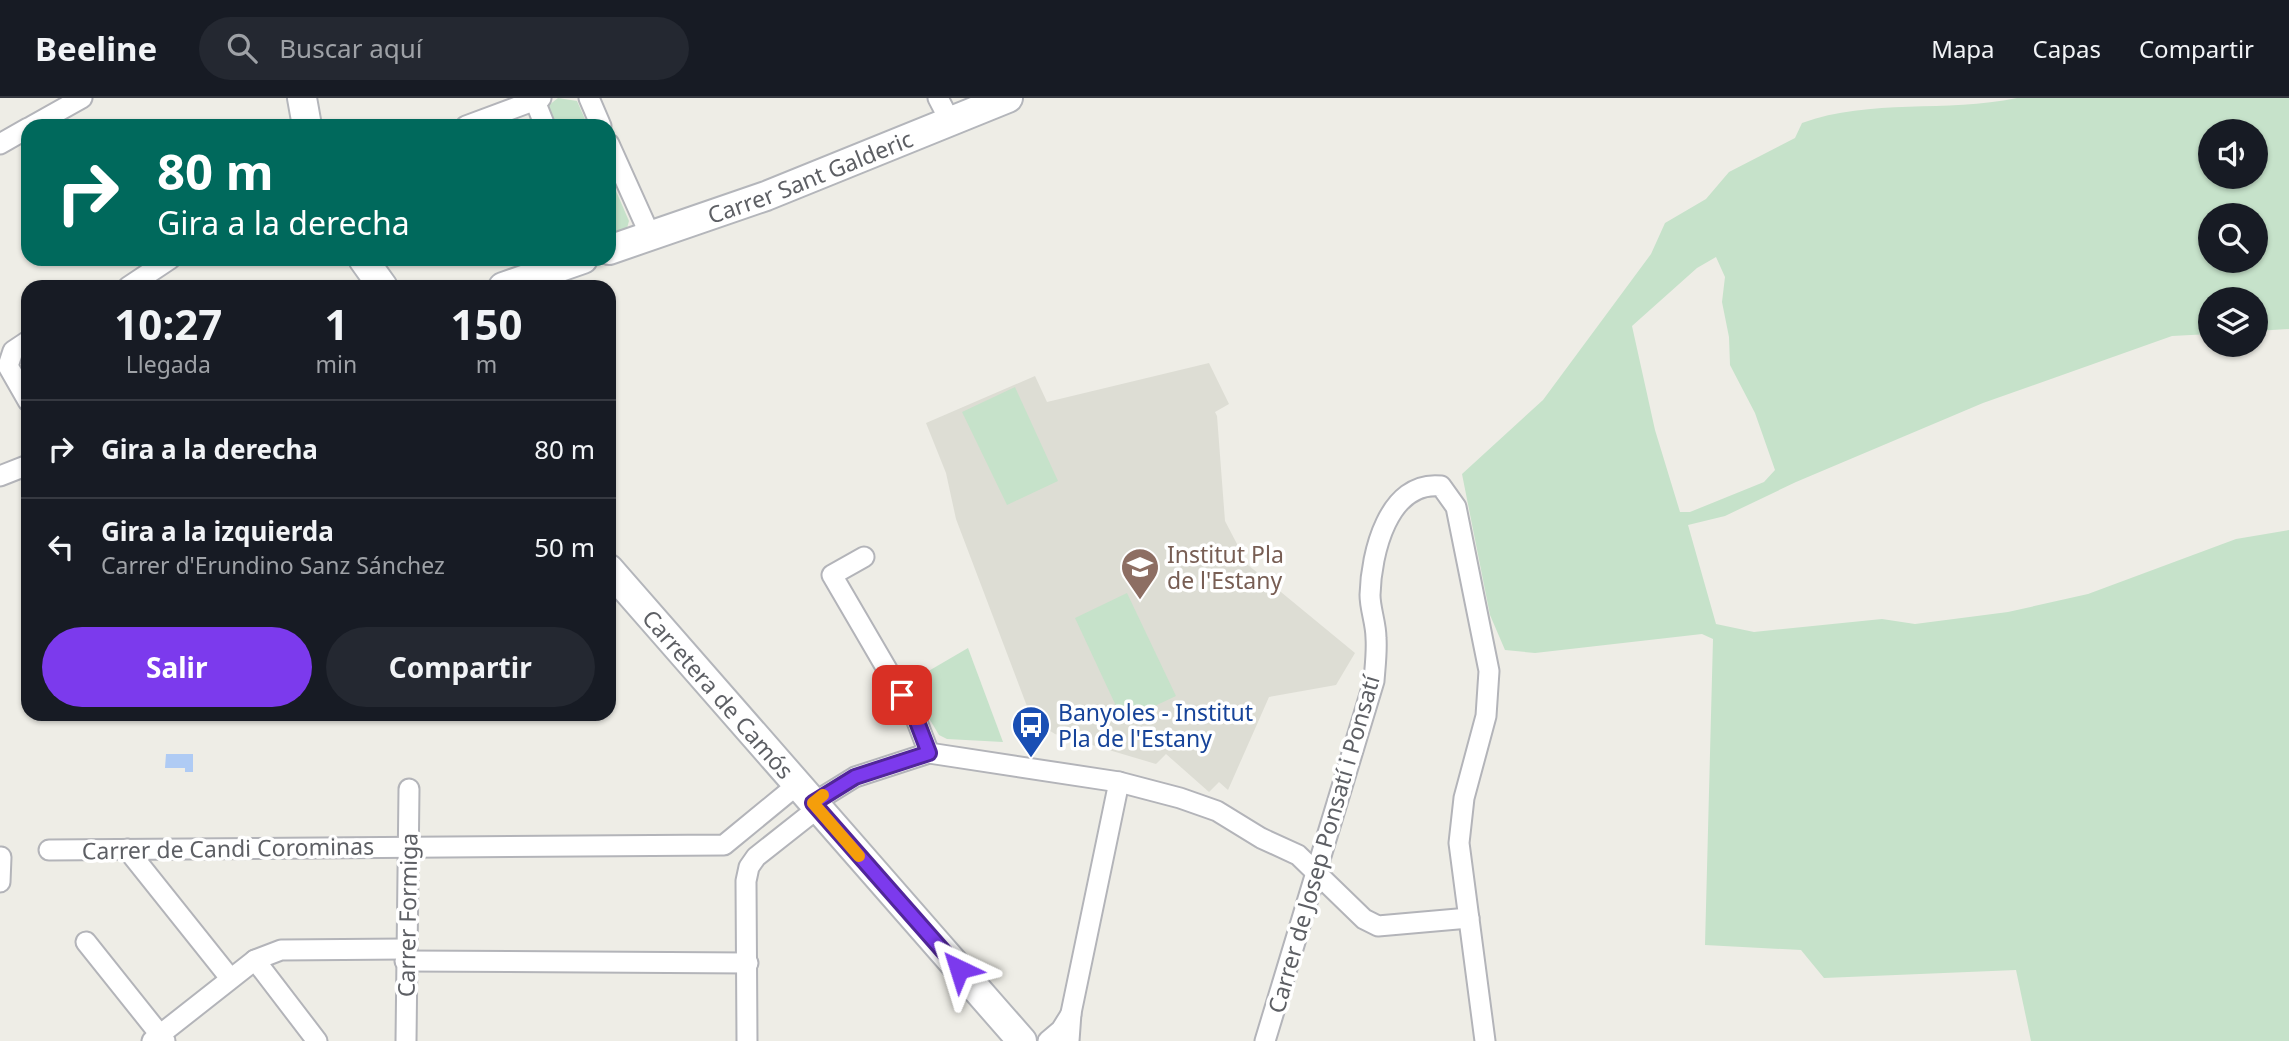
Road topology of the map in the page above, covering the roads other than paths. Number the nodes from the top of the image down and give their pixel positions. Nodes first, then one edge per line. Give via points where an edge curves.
1 (82, 98) edge
2 (302, 98) edge
3 (589, 98) edge
4 (938, 98) edge
5 (1008, 98) edge
6 (538, 99) edge
7 (44, 119) edge
8 (306, 119) edge
9 (485, 119) edge
10 (543, 119) edge
11 (598, 119) edge
12 (951, 123) junction
13 (21, 132) edge
14 (0, 144) edge
15 (616, 160) edge
16 (650, 235) junction
17 (616, 247) edge
18 (160, 266) edge
19 (563, 266) edge
20 (138, 280) edge
21 (523, 280) edge
22 (21, 346) edge
23 (21, 389) edge
24 (21, 468) edge
25 (0, 475) edge
26 (864, 557) dead end
27 (616, 577) edge
28 (929, 753) junction
29 (1119, 782) junction
30 (409, 789) dead end
31 (809, 799) junction
32 (736, 835) junction
33 (407, 846) junction
34 (127, 849) junction
35 (49, 850) dead end
36 (756, 857) junction
37 (1, 858) edge
38 (1316, 874) junction
39 (0, 882) edge
40 (1469, 918) junction
41 (86, 942) dead end
42 (405, 955) junction
43 (256, 960) junction
44 (748, 963) junction
45 (230, 978) junction
46 (1071, 1013) junction
47 (159, 1039) edge
48 (317, 1041) edge
49 (406, 1041) edge
50 (747, 1041) edge
51 (1023, 1041) edge
52 (1048, 1041) edge
53 (1069, 1041) edge
54 (1265, 1041) edge
55 (1485, 1041) edge

1 - 7 street
2 - 8 street
3 - 11 street
4 - 12 street
5 - 12 street, Carrer Sant Galderic
6 - 9 street
6 - 10 street
12 - 16 street, Carrer Sant Galderic via 766,196
13 - 14 street
15 - 16 street
16 - 17 street, Carrer Sant Galderic
18 - 20 street
19 - 21 street
22 - 23 street via 13,351 8,366
24 - 25 street
26 - 28 street via 832,575 916,719
27 - 31 street, Carretera de Camós
28 - 29 street
28 - 31 street via 855,777
29 - 38 street via 1217,811 1298,855
29 - 46 street
30 - 33 street, Carrer Formiga
31 - 32 street
31 - 36 street
31 - 51 street, Carretera de Camós
32 - 33 street, Carrer de Candi Corominas via 724,845
32 - 36 street
33 - 34 street, Carrer de Candi Corominas
33 - 42 street, Carrer Formiga
34 - 35 street, Carrer de Candi Corominas
34 - 45 street
36 - 44 street via 746,881
37 - 39 street
38 - 40 street via 1364,919 1378,926
38 - 40 street, Carrer de Josep Ponsatí i Ponsatí via 1374,681 1376,637 1370,597 1384,525 1405,495 1429,484 1441,486 1455,507 1489,671 1486,716 1460,825
38 - 54 street, Carrer de Josep Ponsatí i Ponsatí
40 - 55 street
41 - 47 street
42 - 43 street via 281,950
42 - 44 street
42 - 49 street, Carrer Formiga
43 - 45 street
43 - 48 street
44 - 50 street
45 - 47 street
46 - 52 street
46 - 53 street

